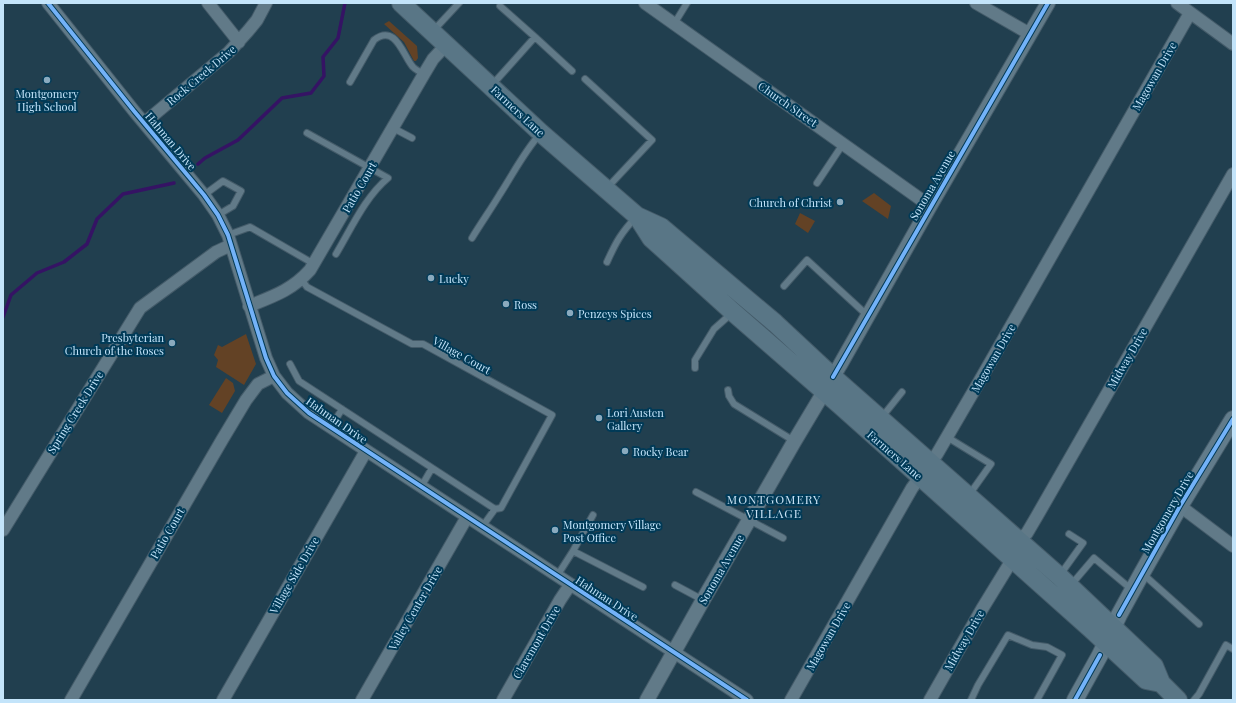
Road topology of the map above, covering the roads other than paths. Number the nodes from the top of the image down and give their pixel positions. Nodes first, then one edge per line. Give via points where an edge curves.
1 (48, 3) edge
2 (208, 3) edge
3 (266, 3) edge
4 (401, 3) edge
5 (459, 3) edge
6 (645, 3) edge
7 (687, 3) edge
8 (976, 3) edge
9 (1048, 3) edge
10 (1177, 3) edge
11 (500, 6) dead end
12 (1190, 13) junction
13 (674, 24) junction
14 (433, 31) junction
15 (1030, 34) junction
16 (535, 37) junction
17 (239, 42) junction
18 (446, 44) junction
19 (1233, 44) edge
20 (572, 70) dead end
21 (424, 74) junction
22 (585, 79) dead end
23 (350, 82) dead end
24 (491, 86) junction
25 (144, 123) junction
26 (393, 128) junction
27 (307, 133) dead end
28 (541, 133) junction
29 (412, 138) dead end
30 (843, 144) junction
31 (370, 168) junction
32 (1233, 174) edge
33 (817, 183) dead end
34 (606, 189) junction
35 (204, 195) junction
36 (930, 206) junction
37 (218, 215) junction
38 (638, 216) junction
39 (472, 238) dead end
40 (230, 240) junction
41 (336, 254) dead end
42 (607, 262) dead end
43 (314, 264) junction
44 (301, 279) junction
45 (784, 286) dead end
46 (249, 306) junction
47 (733, 312) junction
48 (868, 316) junction
49 (290, 364) dead end
50 (695, 368) dead end
51 (274, 376) junction
52 (829, 384) junction
53 (728, 390) dead end
54 (902, 392) dead end
55 (342, 409) junction
56 (881, 419) junction
57 (1233, 419) edge
58 (331, 427) junction
59 (947, 437) junction
60 (794, 442) junction
61 (366, 451) junction
62 (930, 462) junction
63 (432, 468) junction
64 (920, 476) junction
65 (421, 487) junction
66 (696, 492) dead end
67 (969, 496) junction
68 (1180, 506) junction
69 (495, 509) junction
70 (593, 515) dead end
71 (467, 517) junction
72 (749, 520) junction
73 (482, 528) junction
74 (3, 530) edge
75 (1069, 534) dead end
76 (783, 538) dead end
77 (1019, 541) junction
78 (1233, 546) edge
79 (573, 551) junction
80 (1012, 560) junction
81 (1142, 573) junction
82 (557, 576) junction
83 (1065, 581) junction
84 (570, 585) junction
85 (675, 585) dead end
86 (643, 587) dead end
87 (1132, 590) junction
88 (703, 600) junction
89 (1199, 624) dead end
90 (1109, 635) junction
91 (1233, 650) edge
92 (674, 652) junction
93 (71, 700) edge
94 (223, 700) edge
95 (362, 700) edge
96 (503, 700) edge
97 (647, 700) edge
98 (747, 700) edge
99 (792, 700) edge
100 (930, 700) edge
101 (972, 700) edge
102 (1037, 700) edge
103 (1075, 700) edge
104 (1178, 700) edge
105 (1194, 700) edge

1 - 25 street, Hahman Drive
2 - 17 street
3 - 17 street, Rock Creek Drive via 257,20
4 - 14 main road, Farmers Lane
5 - 14 lane
6 - 13 street, Church Street
7 - 13 lane
8 - 15 street
9 - 15 street, Sonoma Avenue
10 - 12 street
11 - 16 lane
12 - 19 street
12 - 59 street, Magowan Drive
13 - 30 street, Church Street
14 - 18 main road, Farmers Lane
15 - 36 street, Sonoma Avenue
16 - 20 lane
16 - 24 lane
17 - 25 street, Rock Creek Drive
18 - 21 street, Patio Court
18 - 24 main road, Farmers Lane
21 - 23 lane via 412,65 395,39 384,36 374,40
21 - 26 street, Patio Court
22 - 34 lane via 652,140
24 - 28 main road, Farmers Lane
25 - 35 street, Hahman Drive
26 - 29 lane
26 - 31 street, Patio Court
27 - 31 lane
28 - 34 main road, Farmers Lane
28 - 39 lane
30 - 33 lane
30 - 36 street, Church Street
31 - 41 lane via 388,178 364,206
31 - 43 street, Patio Court
32 - 77 street, Midway Drive via 1037,516
34 - 38 main road, Farmers Lane
35 - 37 street, Hahman Drive
35 - 37 lane via 223,181 241,190 233,206
36 - 48 street, Sonoma Avenue
37 - 40 street, Hahman Drive
38 - 42 lane via 616,242
38 - 47 main road, Farmers Lane via 651,238
38 - 52 main road, Farmers Lane via 661,226 775,323
40 - 43 lane via 250,227
40 - 46 street, Hahman Drive
40 - 74 street, Spring Creek Drive via 140,308
43 - 44 street, Patio Court
44 - 46 street, Patio Court via 280,294
44 - 69 lane, Village Court via 307,287 388,331 412,344 423,344 552,415 501,508
45 - 48 lane via 808,260
46 - 51 street, Hahman Drive
47 - 50 lane via 714,329 695,360
47 - 52 main road, Farmers Lane
48 - 52 street, Sonoma Avenue
49 - 55 lane via 299,381
51 - 58 street, Hahman Drive via 287,393 309,413
51 - 93 street, Patio Court via 258,384 246,400
52 - 56 main road, Farmers Lane
52 - 60 street, Sonoma Avenue
52 - 64 main road, Farmers Lane
53 - 60 lane via 734,404
54 - 56 lane
55 - 58 lane
55 - 63 lane
56 - 62 main road, Farmers Lane
57 - 68 main road, Montgomery Drive
58 - 61 street, Hahman Drive
59 - 62 street, Magowan Drive
59 - 67 lane via 992,464
60 - 72 street, Sonoma Avenue
61 - 65 street, Hahman Drive
61 - 94 street, Village Side Drive
62 - 64 street, Magowan Drive
62 - 67 main road, Farmers Lane
63 - 65 lane
63 - 69 lane
64 - 80 main road, Farmers Lane
64 - 99 street, Magowan Drive
65 - 71 street, Hahman Drive
66 - 72 lane
67 - 77 main road, Farmers Lane
68 - 78 street
68 - 81 main road, Montgomery Drive
69 - 73 lane
70 - 79 lane
71 - 73 street, Hahman Drive
71 - 95 street, Valley Center Drive
72 - 76 lane
72 - 88 street, Sonoma Avenue
73 - 82 street, Hahman Drive
75 - 83 lane via 1083,543 1065,570
77 - 83 main road, Farmers Lane
79 - 82 lane
79 - 86 lane
80 - 90 main road, Farmers Lane
80 - 100 street, Midway Drive
81 - 87 main road, Montgomery Drive
81 - 89 lane
82 - 84 street, Hahman Drive
83 - 87 lane via 1094,558
83 - 90 main road, Farmers Lane
84 - 92 street, Hahman Drive
84 - 96 street, Claremont Drive
85 - 88 lane
87 - 90 main road, Montgomery Drive
88 - 92 street, Sonoma Avenue
90 - 103 main road, Montgomery Drive
90 - 104 main road, Farmers Lane via 1146,680 1161,683
91 - 105 lane via 1226,646
92 - 97 street, Sonoma Avenue
92 - 98 street, Hahman Drive
101 - 102 lane via 978,685 1008,635 1032,645 1047,647 1062,655

